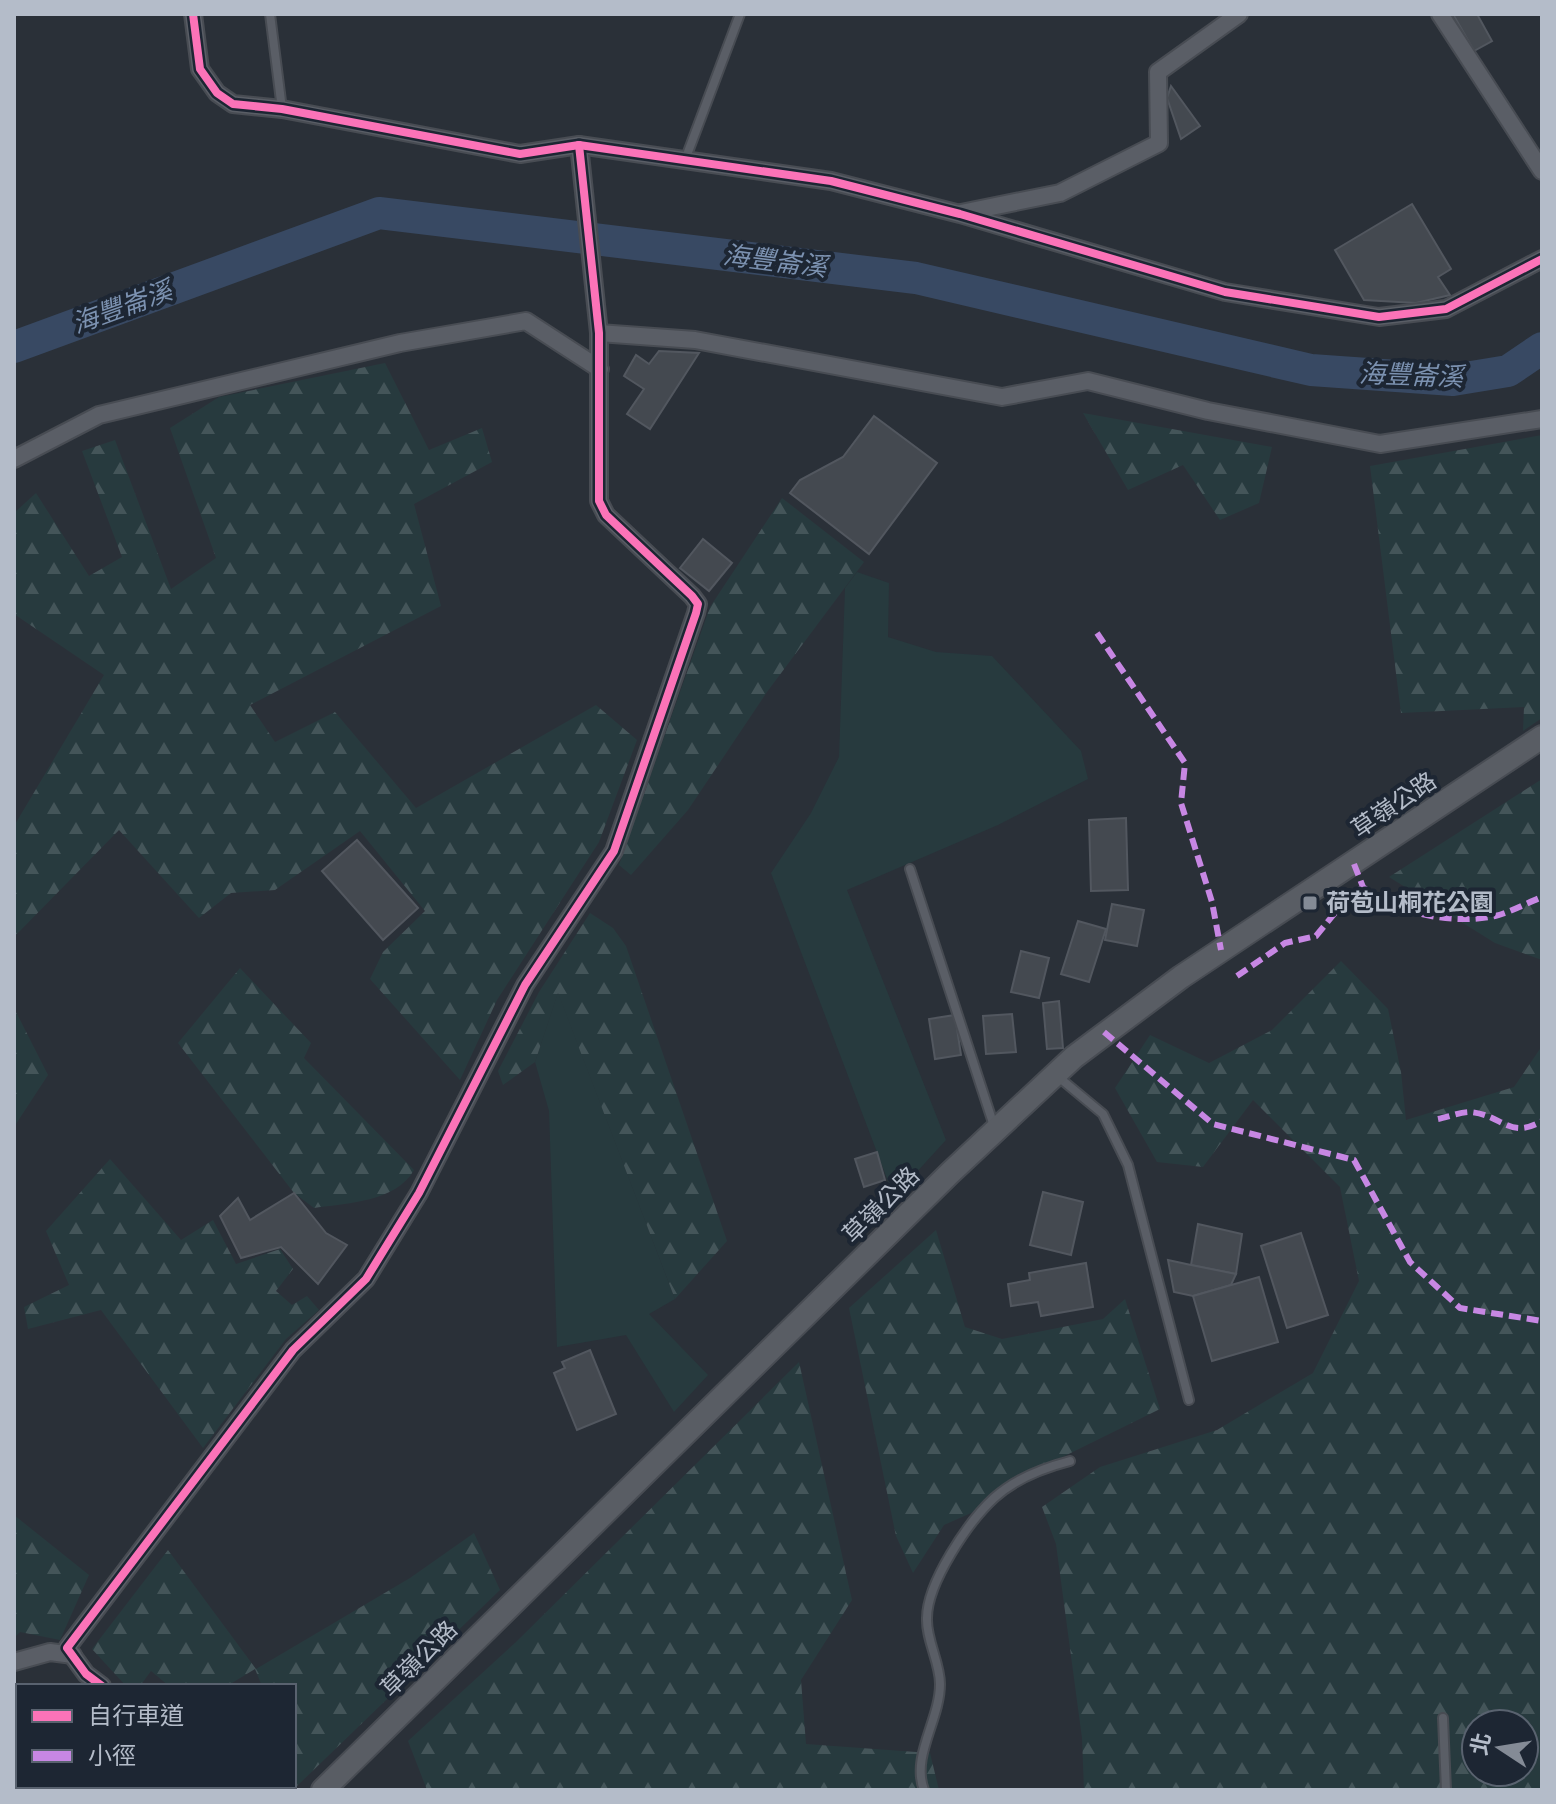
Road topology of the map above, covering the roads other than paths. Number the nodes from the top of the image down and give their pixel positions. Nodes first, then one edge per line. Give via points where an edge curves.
1 (193, 14) edge
2 (270, 14) edge
3 (740, 14) edge
4 (1239, 14) edge
5 (1440, 14) edge
6 (282, 109) junction
7 (579, 145) junction
8 (685, 160) junction
9 (1542, 171) edge
10 (960, 214) junction
11 (1542, 259) edge
12 (599, 333) junction
13 (600, 369) junction
14 (1542, 419) edge
15 (14, 459) edge
16 (1542, 737) edge
17 (910, 869) dead end
18 (1055, 1075) junction
19 (995, 1131) junction
20 (1189, 1400) dead end
21 (1070, 1461) dead end
22 (73, 1655) junction
23 (14, 1662) edge
24 (99, 1684) edge
25 (1443, 1718) dead end
26 (323, 1790) edge
27 (924, 1790) edge
28 (1446, 1790) edge

1 - 6 street via 200,69 217,93 233,104
2 - 6 lane
3 - 8 lane
4 - 10 street via 1158,72 1159,143 1060,193
5 - 9 street
6 - 7 street via 520,154
7 - 8 street
7 - 12 street
8 - 10 street via 831,181
10 - 11 street via 1225,292 1379,317 1446,309
12 - 13 street
12 - 14 street via 695,340 1002,397 1088,381 1208,411 1380,444
13 - 15 street via 526,321 400,343 99,415
13 - 22 street via 599,501 606,515 698,604 614,851 525,985 419,1193 366,1279 293,1350 67,1648
16 - 18 main road, 草嶺公路 via 1181,977
17 - 19 lane
18 - 19 main road, 草嶺公路
18 - 20 lane via 1103,1114 1128,1165
19 - 26 main road, 草嶺公路
21 - 27 lane via 1039,1469 994,1499 928,1596 926,1621 940,1684 919,1774
22 - 23 street via 50,1652
22 - 24 street
25 - 28 lane

